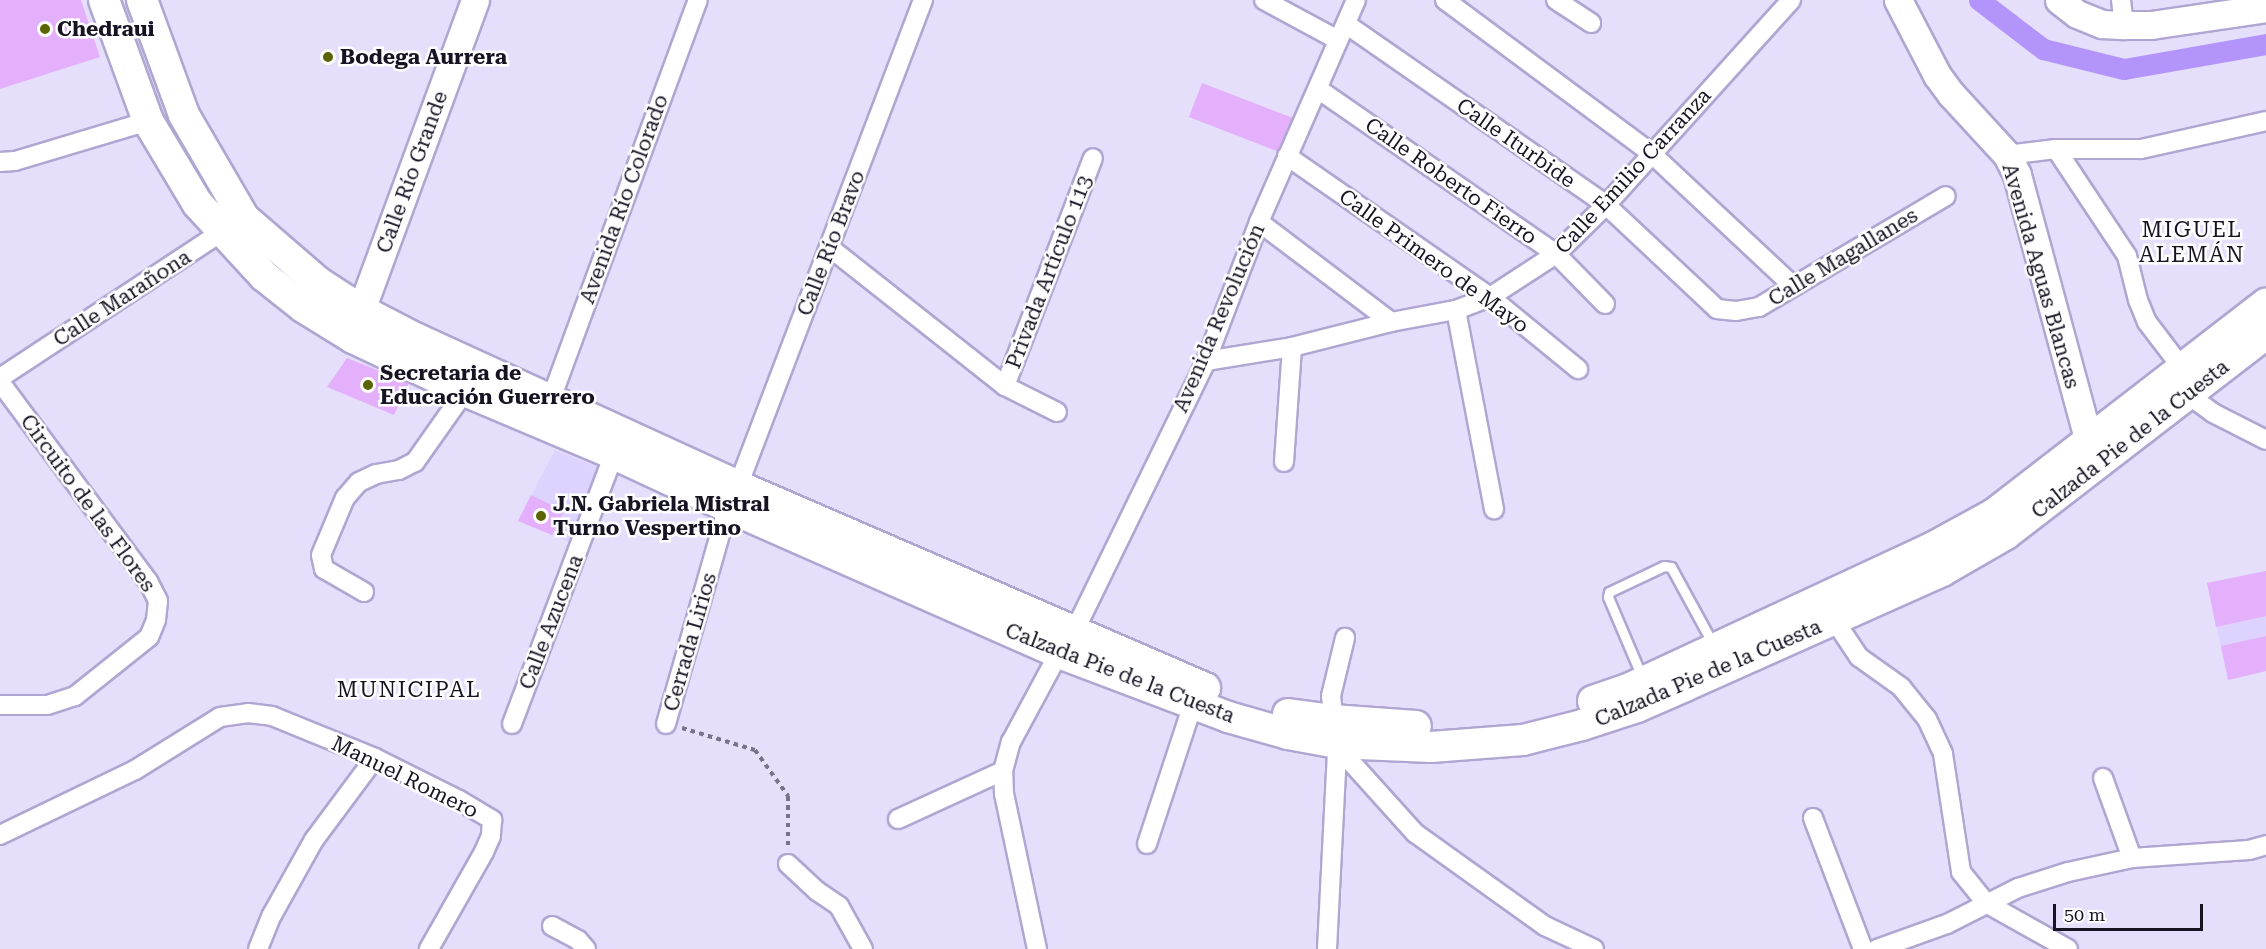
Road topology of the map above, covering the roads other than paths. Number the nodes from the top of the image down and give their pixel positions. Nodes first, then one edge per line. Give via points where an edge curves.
1 (142, 0) edge
2 (475, 0) edge
3 (698, 0) edge
4 (1264, 0) edge
5 (1356, 0) edge
6 (1445, 0) edge
7 (1556, 0) edge
8 (1791, 0) edge
9 (1898, 0) edge
10 (2059, 0) edge
11 (917, 2) edge
12 (115, 4) edge
13 (2251, 7) edge
14 (2122, 13) edge
15 (1591, 24) dead end
16 (1342, 32) junction
17 (1318, 89) junction
18 (148, 121) junction
19 (2266, 121) edge
20 (2056, 149) junction
21 (1652, 154) junction
22 (2007, 155) junction
23 (1287, 156) junction
24 (1093, 158) dead end
25 (0, 162) edge
26 (1946, 196) dead end
27 (1606, 206) junction
28 (1259, 222) junction
29 (233, 225) junction
30 (829, 247) junction
31 (1556, 254) junction
32 (1792, 285) junction
33 (1490, 297) junction
34 (1605, 304) dead end
35 (2266, 304) edge
36 (1456, 309) junction
37 (362, 310) junction
38 (1736, 311) joint
39 (1391, 322) junction
40 (2266, 334) edge
41 (1292, 347) junction
42 (1206, 361) junction
43 (1578, 369) dead end
44 (0, 380) edge
45 (2185, 381) junction
46 (1005, 386) junction
47 (465, 391) junction
48 (551, 399) junction
49 (1057, 412) dead end
50 (2266, 440) edge
51 (2089, 442) junction
52 (614, 453) junction
53 (1284, 462) dead end
54 (733, 496) junction
55 (1494, 509) dead end
56 (364, 591) dead end
57 (1828, 609) junction
58 (1346, 638) dead end
59 (1067, 642) junction
60 (1715, 648) junction
61 (1680, 676) junction
62 (1644, 681) junction
63 (1193, 704) junction
64 (0, 705) edge
65 (512, 724) dead end
66 (666, 724) road end
67 (1335, 738) junction
68 (375, 758) junction
69 (1003, 771) junction
70 (2103, 778) dead end
71 (1813, 818) dead end
72 (898, 819) dead end
73 (0, 835) edge
74 (1147, 844) dead end
75 (2266, 844) edge
76 (2132, 858) junction
77 (788, 864) road end
78 (1986, 903) junction
79 (552, 926) dead end
80 (1905, 944) edge
81 (578, 946) edge
82 (258, 949) edge
83 (429, 949) edge
84 (863, 949) edge
85 (1037, 949) edge
86 (1327, 949) edge
87 (1594, 949) edge
88 (1863, 949) edge
89 (1877, 949) edge
90 (2068, 949) edge

1 - 29 main road, Calzada Pie de la Cuesta via 184,115
2 - 37 street, Calle Río Grande
3 - 48 street, Avenida Río Colorado
4 - 16 street, Calle Iturbide
5 - 16 street, Avenida Revolución
6 - 21 street
7 - 15 street
8 - 21 street, Calle Emilio Carranza
9 - 22 street, Avenida Aguas Blancas via 1937,75
10 - 14 street via 2077,14 2102,24
11 - 30 street, Calle Río Bravo
12 - 18 main road, Calzada Pie de la Cuesta
13 - 14 street via 2151,25
16 - 17 street, Avenida Revolución
16 - 27 street, Calle Iturbide
17 - 23 street, Avenida Revolución
17 - 31 street, Calle Roberto Fierro
18 - 25 street via 15,161
18 - 29 main road, Calzada Pie de la Cuesta via 186,185
19 - 20 street via 2141,149
20 - 22 street
20 - 45 street via 2127,256 2147,322
21 - 27 street, Calle Emilio Carranza
21 - 32 street
22 - 51 street, Avenida Aguas Blancas via 2017,175
23 - 28 street, Avenida Revolución
23 - 33 street, Calle Primero de Mayo
24 - 46 street, Privada Artículo 113
26 - 32 street, Calle Magallanes
27 - 31 street, Calle Emilio Carranza
27 - 38 street, Calle Iturbide via 1717,309
28 - 39 street
28 - 42 street, Avenida Revolución
29 - 37 main road, Calzada Pie de la Cuesta
29 - 44 street, Calle Marañona
29 - 47 main road, Calzada Pie de la Cuesta via 264,276 303,307 353,338
30 - 46 street
30 - 54 street, Calle Río Bravo
31 - 33 street, Calle Emilio Carranza
31 - 34 street, Calle Roberto Fierro
32 - 38 street, Calle Magallanes via 1759,307
33 - 36 street, Calle Emilio Carranza
33 - 43 street, Calle Primero de Mayo
35 - 45 main road, Calzada Pie de la Cuesta
36 - 39 street, Calle Emilio Carranza
36 - 55 street
37 - 48 main road, Calzada Pie de la Cuesta
39 - 41 street, Calle Emilio Carranza
40 - 45 main road, Calzada Pie de la Cuesta
41 - 42 street, Calle Emilio Carranza
41 - 53 street
42 - 59 street, Avenida Revolución
44 - 64 street, Circuito de las Flores via 148,581 158,601 149,637 75,696 47,705
45 - 50 street via 2213,413
45 - 51 main road, Calzada Pie de la Cuesta
45 - 57 main road, Calzada Pie de la Cuesta via 2006,534 1942,571
46 - 49 street
47 - 52 main road, Calzada Pie de la Cuesta
47 - 56 street via 415,462 359,482 345,498 321,555 324,570
48 - 54 main road, Calzada Pie de la Cuesta
51 - 57 main road, Calzada Pie de la Cuesta via 1994,514
52 - 54 main road, Calzada Pie de la Cuesta
52 - 65 street, Calle Azucena
54 - 59 main road, Calzada Pie de la Cuesta
54 - 66 street, Cerrada Lirios
57 - 60 main road, Calzada Pie de la Cuesta
57 - 61 main road, Calzada Pie de la Cuesta
57 - 78 street via 1859,657 1901,687 1927,719 1943,754 1961,872
58 - 67 street via 1331,696
59 - 63 main road, Calzada Pie de la Cuesta
59 - 67 main road, Calzada Pie de la Cuesta via 1233,700 1292,715
59 - 69 street, Avenida Revolución via 1011,742
60 - 61 main road, Calzada Pie de la Cuesta
60 - 62 lane via 1671,567 1664,566 1612,589 1608,597
61 - 62 main road, Calzada Pie de la Cuesta
61 - 67 main road, Calzada Pie de la Cuesta via 1637,707 1523,740 1431,747
62 - 67 main road, Calzada Pie de la Cuesta via 1574,707 1521,720
63 - 67 main road, Calzada Pie de la Cuesta via 1288,734
63 - 74 street
67 - 86 street
67 - 87 street via 1351,762 1415,833 1545,926
68 - 73 street, Manuel Romero via 272,716 249,713 220,717 135,770
68 - 82 street via 314,840 272,915
68 - 83 street, Manuel Romero via 492,820 484,852
69 - 72 street
69 - 85 street via 1004,794
70 - 76 street
71 - 88 street
75 - 76 street via 2249,850
76 - 78 street via 2068,872
77 - 84 street via 839,906
78 - 80 street
78 - 90 street
79 - 81 street
80 - 89 street

